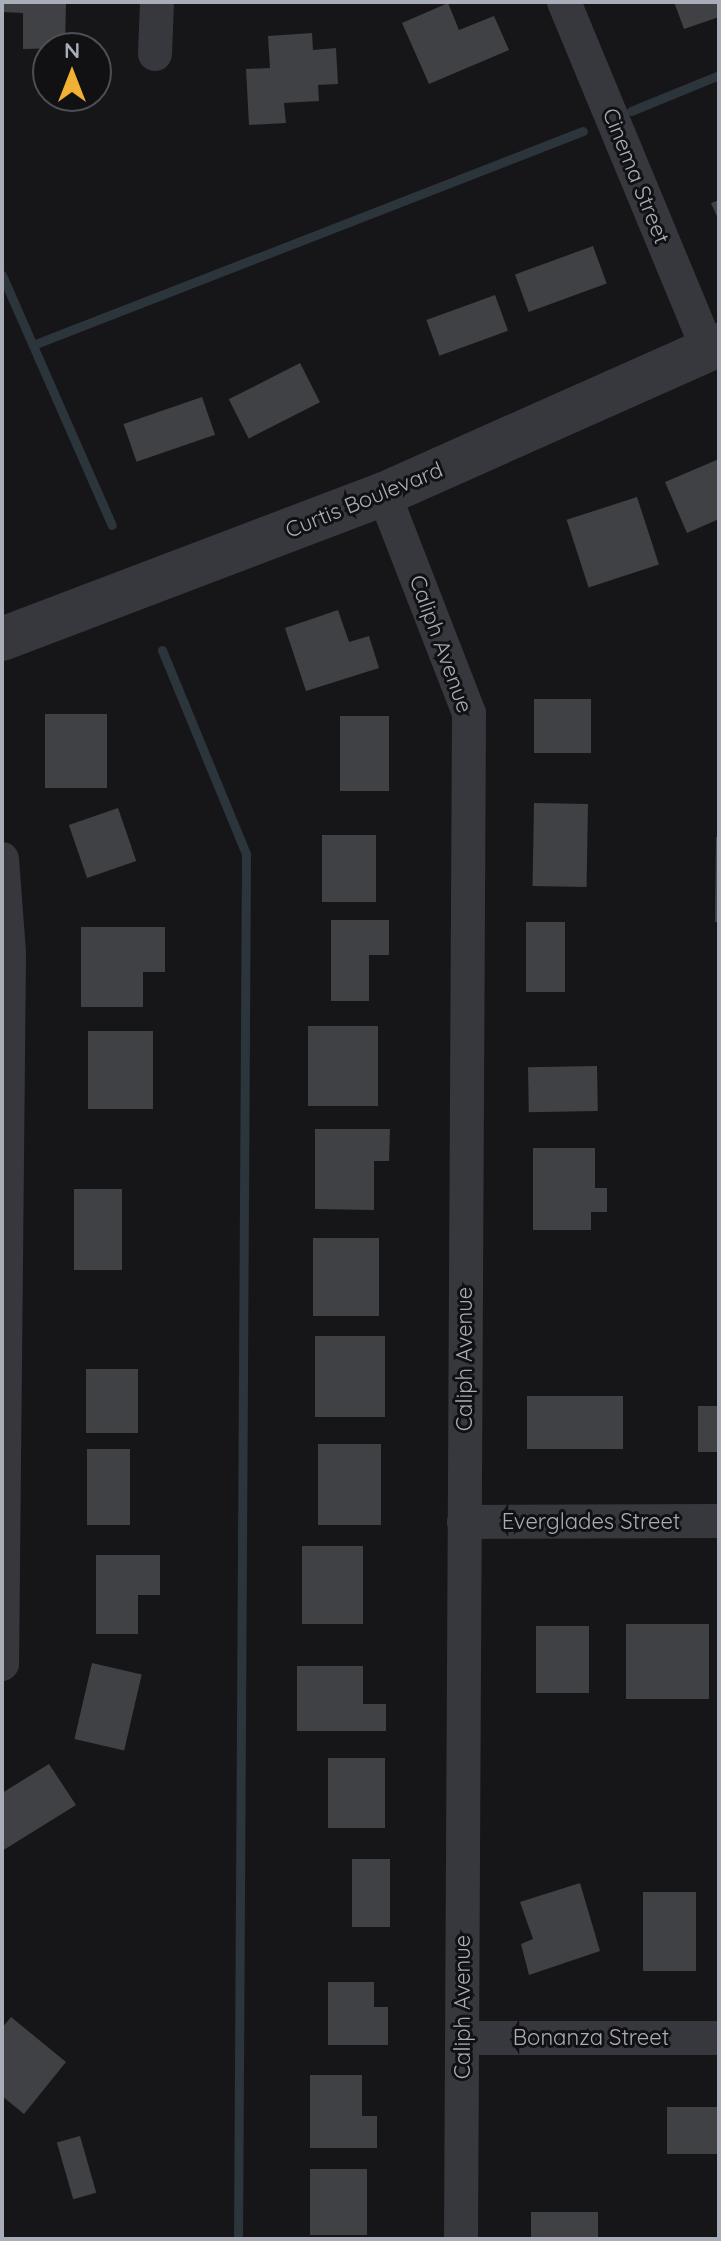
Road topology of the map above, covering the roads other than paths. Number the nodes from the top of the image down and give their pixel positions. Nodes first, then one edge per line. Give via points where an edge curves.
1 (157, 2) edge
2 (564, 2) edge
3 (155, 54) dead end
4 (714, 347) edge
5 (384, 494) junction
6 (2, 639) edge
7 (2, 859) edge
8 (5, 1350) edge
9 (719, 1521) edge
10 (464, 1522) junction
11 (2, 1664) edge
12 (463, 2038) junction
13 (719, 2038) edge
14 (461, 2239) edge

1 - 3 street
2 - 4 street, Cinema Street
4 - 5 street, Curtis Boulevard
5 - 6 street, Curtis Boulevard
5 - 10 street, Caliph Avenue via 469,713
7 - 8 street via 9,953
8 - 11 street
9 - 10 street, Everglades Street
10 - 12 street, Caliph Avenue
12 - 13 street, Bonanza Street
12 - 14 street, Caliph Avenue

